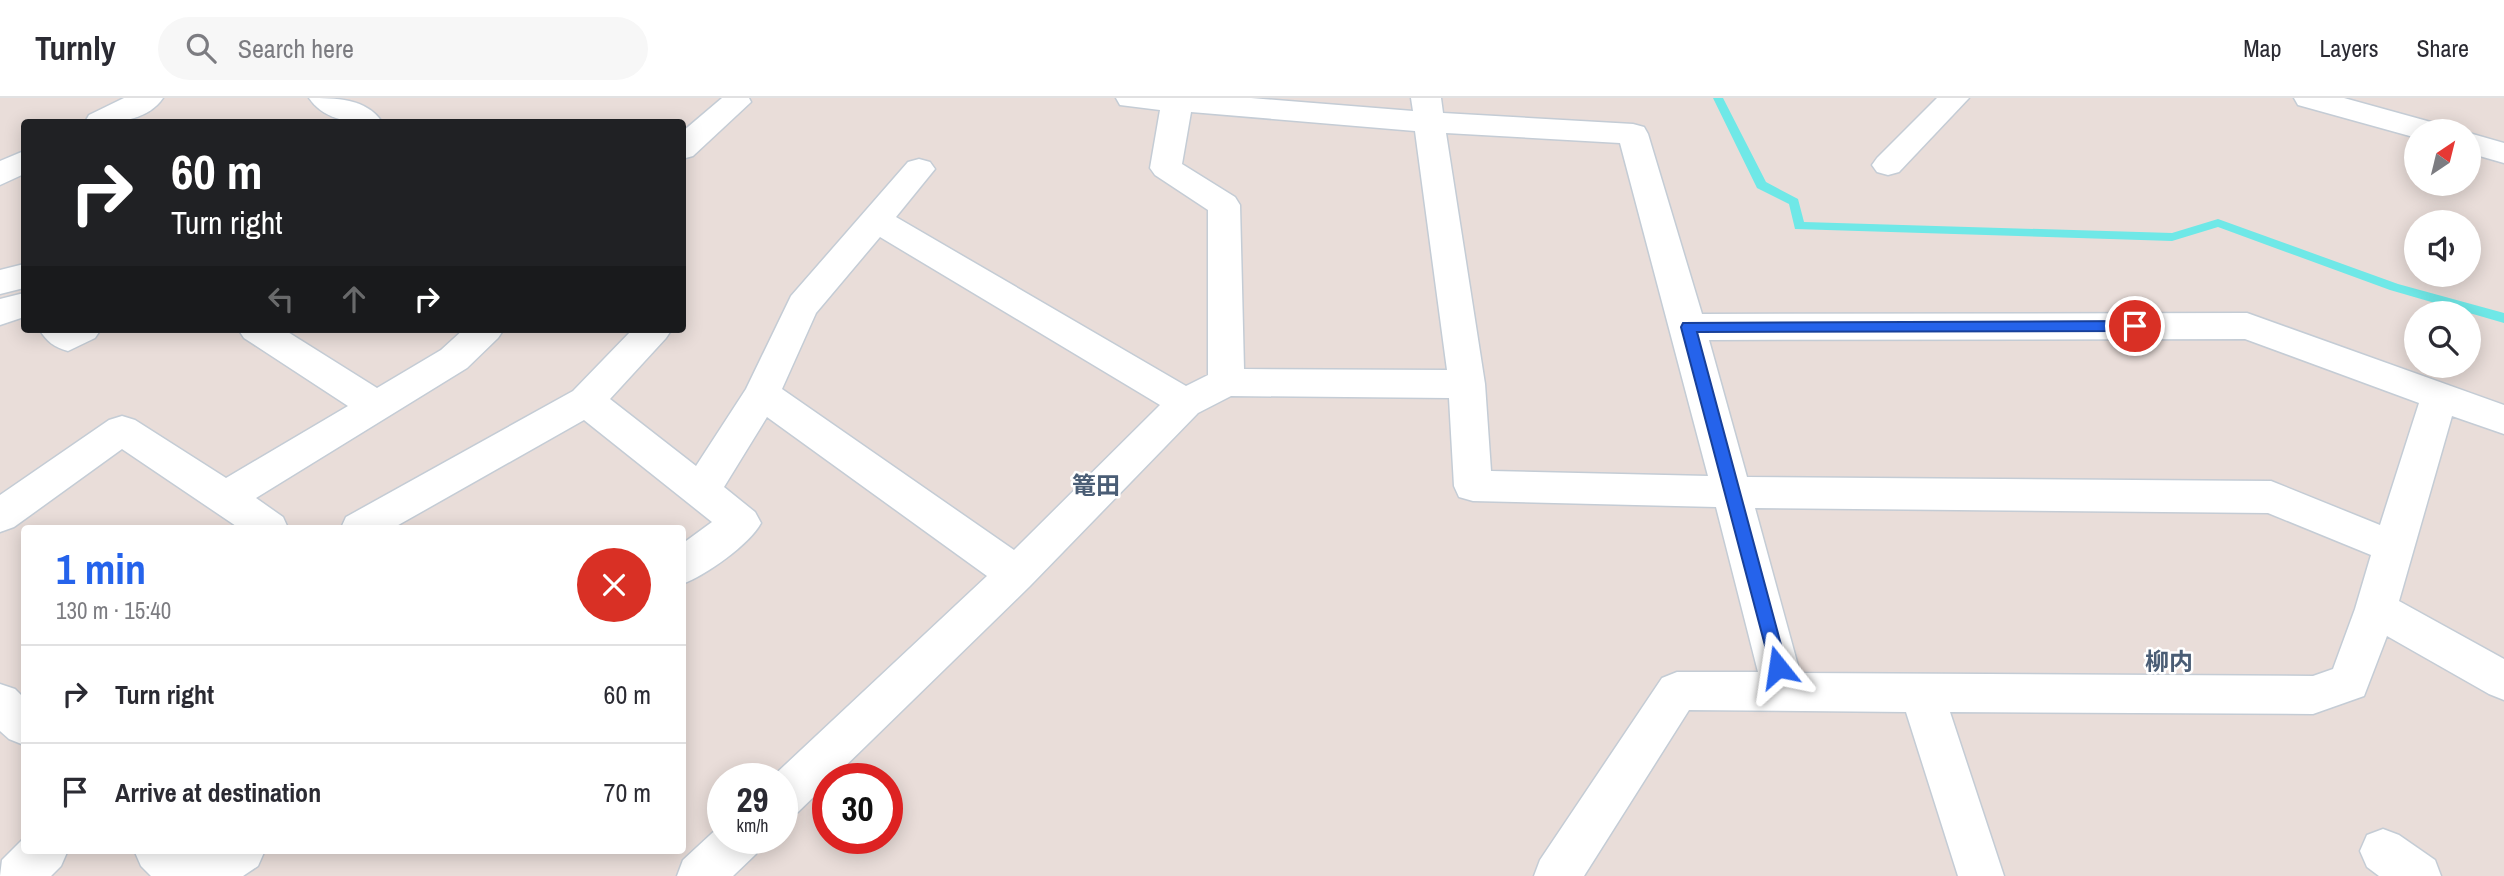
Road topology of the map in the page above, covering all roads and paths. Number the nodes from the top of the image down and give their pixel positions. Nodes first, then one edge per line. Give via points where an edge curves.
1 (148, 98) edge
2 (324, 98) edge
3 (1131, 98) edge
4 (1954, 98) edge
5 (2309, 98) edge
6 (735, 100) edge
7 (1177, 102) junction
8 (1225, 102) edge
9 (1428, 110) edge
10 (106, 119) edge
11 (362, 119) edge
12 (2404, 125) edge
13 (686, 145) edge
14 (2482, 147) edge
15 (2504, 153) edge
16 (21, 163) edge
17 (1888, 164) dead end
18 (919, 169) dead end
19 (0, 174) edge
20 (877, 220) junction
21 (21, 277) edge
22 (0, 282) edge
23 (21, 306) edge
24 (0, 312) edge
25 (1688, 327) junction
26 (62, 333) edge
27 (76, 333) edge
28 (262, 333) edge
29 (482, 333) edge
30 (650, 333) edge
31 (1226, 382) junction
32 (1467, 384) junction
33 (762, 394) junction
34 (2438, 397) junction
35 (586, 401) junction
36 (1185, 403) junction
37 (375, 405) junction
38 (2504, 420) edge
39 (701, 491) junction
40 (1732, 492) junction
41 (225, 498) junction
42 (0, 516) edge
43 (265, 525) edge
44 (365, 525) edge
45 (2393, 547) junction
46 (686, 564) edge
47 (1016, 574) junction
48 (2376, 609) junction
49 (2504, 681) edge
50 (1784, 692) junction
51 (1922, 693) junction
52 (0, 703) edge
53 (21, 722) edge
54 (798, 782) edge
55 (41, 854) edge
56 (161, 854) edge
57 (236, 854) edge
58 (723, 854) edge
59 (19, 876) edge
60 (184, 876) edge
61 (202, 876) edge
62 (700, 876) edge
63 (1557, 876) edge
64 (1981, 876) edge

1 - 10 street
2 - 11 street
3 - 7 street
4 - 17 street
5 - 12 street
6 - 13 street
7 - 8 street
7 - 31 street via 1166,168 1224,205
8 - 9 street
9 - 25 street via 1633,134
9 - 32 street
14 - 15 street
16 - 19 street
18 - 20 street
20 - 33 street via 803,305
20 - 36 street
21 - 22 street
23 - 24 street
25 - 34 street via 2247,326
25 - 40 street
26 - 27 street via 68,338
28 - 37 street
29 - 37 street via 454,359
30 - 35 street
31 - 32 street
31 - 36 street
32 - 40 street via 1473,486
33 - 39 street
33 - 47 street
34 - 38 street
34 - 45 street
35 - 39 street
35 - 44 street
36 - 47 street
37 - 41 street
39 - 46 street via 741,523
40 - 45 street via 2271,497
40 - 50 street
41 - 42 street via 122,430
41 - 43 street
45 - 48 street
47 - 54 street
48 - 49 street
48 - 51 street via 2349,683 2313,695
50 - 51 street
50 - 63 street via 1677,691
51 - 64 street
52 - 53 street
55 - 59 street
56 - 60 street
57 - 61 street
58 - 62 street

